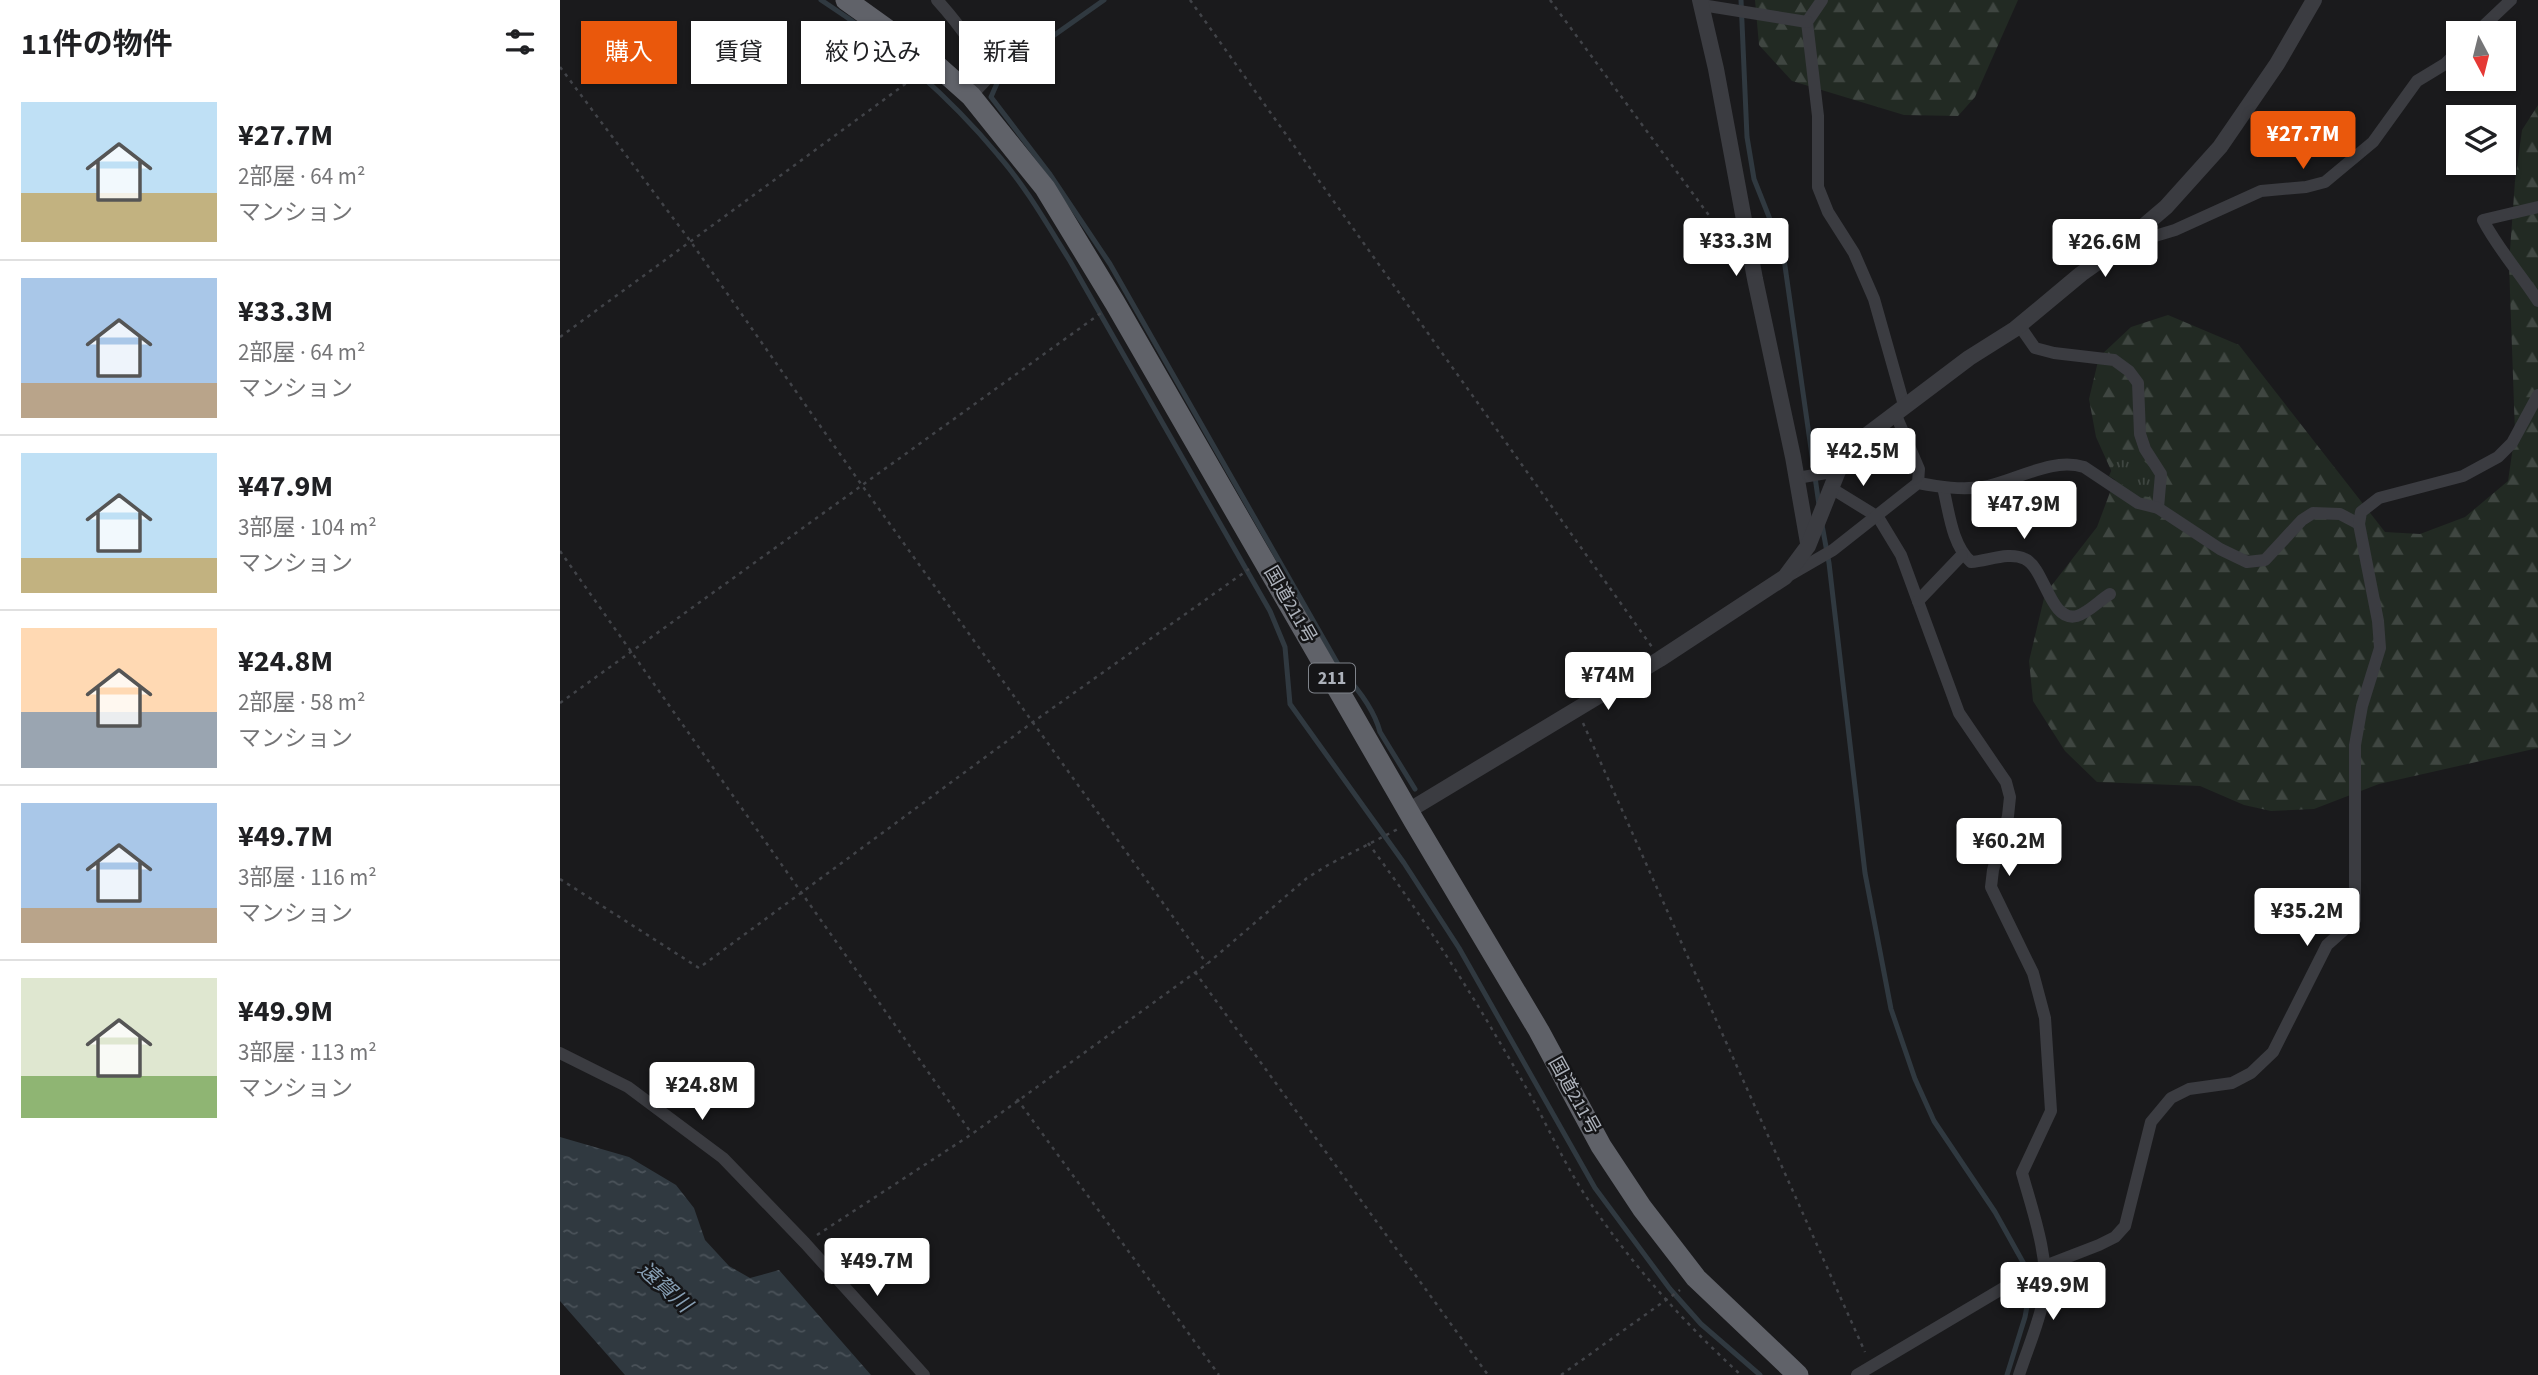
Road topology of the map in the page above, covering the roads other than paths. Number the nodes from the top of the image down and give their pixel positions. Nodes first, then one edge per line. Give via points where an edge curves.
1 (846, 0) edge
2 (937, 0) edge
3 (1822, 0) edge
4 (2314, 0) edge
5 (2511, 0) edge
6 (1701, 3) edge
7 (2489, 21) edge
8 (1807, 22) junction
9 (2446, 63) edge
10 (971, 96) junction
11 (2538, 207) edge
12 (2119, 247) junction
13 (2538, 301) edge
14 (2019, 326) junction
15 (2538, 395) edge
16 (1899, 409) junction
17 (1830, 473) junction
18 (1802, 478) junction
19 (1918, 483) junction
20 (1943, 487) junction
21 (1828, 495) junction
22 (2158, 508) junction
23 (1878, 517) junction
24 (2359, 524) junction
25 (1811, 538) junction
26 (1962, 555) junction
27 (1786, 578) junction
28 (2110, 594) dead end
29 (1918, 601) junction
30 (1411, 816) junction
31 (560, 1053) edge
32 (2032, 1271) junction
33 (924, 1375) edge
34 (1798, 1375) edge
35 (1857, 1375) edge
36 (2019, 1375) edge

1 - 10 highway, 国道211号 / 211 via 934,63
2 - 10 street via 985,68 988,78
3 - 8 street
4 - 12 street via 2220,147 2166,207
5 - 7 street
6 - 8 street
6 - 18 street via 1755,279
8 - 16 street via 1818,116 1818,187 1874,299
9 - 12 street via 2417,80 2373,142 2325,182 2260,191 2175,230
10 - 30 highway, 国道211号 / 211 via 1045,188
11 - 13 street via 2483,220
12 - 14 street
14 - 16 street
14 - 22 street via 2035,348 2114,360 2129,371 2138,383 2140,434 2161,474
15 - 24 street via 2512,443 2498,457 2462,476 2379,498 2361,512
16 - 17 street
16 - 19 street via 1919,468
17 - 18 street
17 - 21 street
18 - 25 street
19 - 20 street
19 - 23 street
20 - 22 street via 1984,487 2073,464 2138,503
20 - 26 street
21 - 23 street
21 - 25 street
22 - 24 street via 2246,562 2265,560 2313,513 2340,514
23 - 27 street
23 - 29 street via 1901,555
24 - 32 street via 2380,648 2355,745 2355,920 2327,945 2273,1052 2232,1083 2189,1088 2171,1098 2151,1122 2125,1226 2115,1237
25 - 27 street
26 - 28 street via 1971,562 2023,557 2035,565 2057,609 2070,616 2078,616
26 - 29 street
27 - 30 street
29 - 32 street via 1959,713 2006,782 2010,797 1991,887 2034,974 2045,1018 2051,1111 2022,1173 2036,1225
30 - 34 highway, 国道211号 / 211 via 1539,1031 1601,1146 1642,1208 1696,1278
31 - 33 street via 628,1087 723,1158
32 - 35 street
32 - 36 street via 2044,1297

